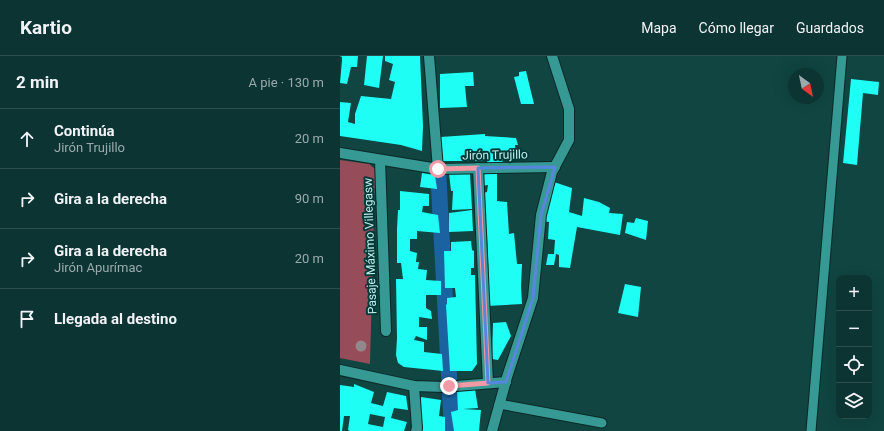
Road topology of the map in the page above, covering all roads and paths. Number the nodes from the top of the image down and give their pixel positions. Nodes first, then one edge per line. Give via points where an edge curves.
1 (429, 56) edge
2 (552, 56) edge
3 (842, 56) edge
4 (340, 153) edge
5 (380, 160) junction
6 (555, 167) junction
7 (478, 168) junction
8 (438, 169) junction
9 (386, 331) dead end
10 (340, 370) edge
11 (506, 382) junction
12 (488, 383) junction
13 (414, 386) junction
14 (500, 404) junction
15 (602, 423) dead end
16 (416, 431) edge
17 (492, 431) edge
18 (810, 431) edge

1 - 8 street
2 - 6 street via 569,109 569,140
3 - 18 lane
4 - 5 street, Jirón Trujillo
5 - 8 street, Jirón Trujillo
5 - 9 street, Pasaje Máximo Villegasw
6 - 7 street, Jirón Trujillo
6 - 11 street via 541,215 533,298
7 - 8 street, Jirón Trujillo
7 - 12 street
10 - 13 street
11 - 12 street
11 - 14 street
12 - 13 street via 444,387
13 - 16 street
14 - 15 lane
14 - 17 street

